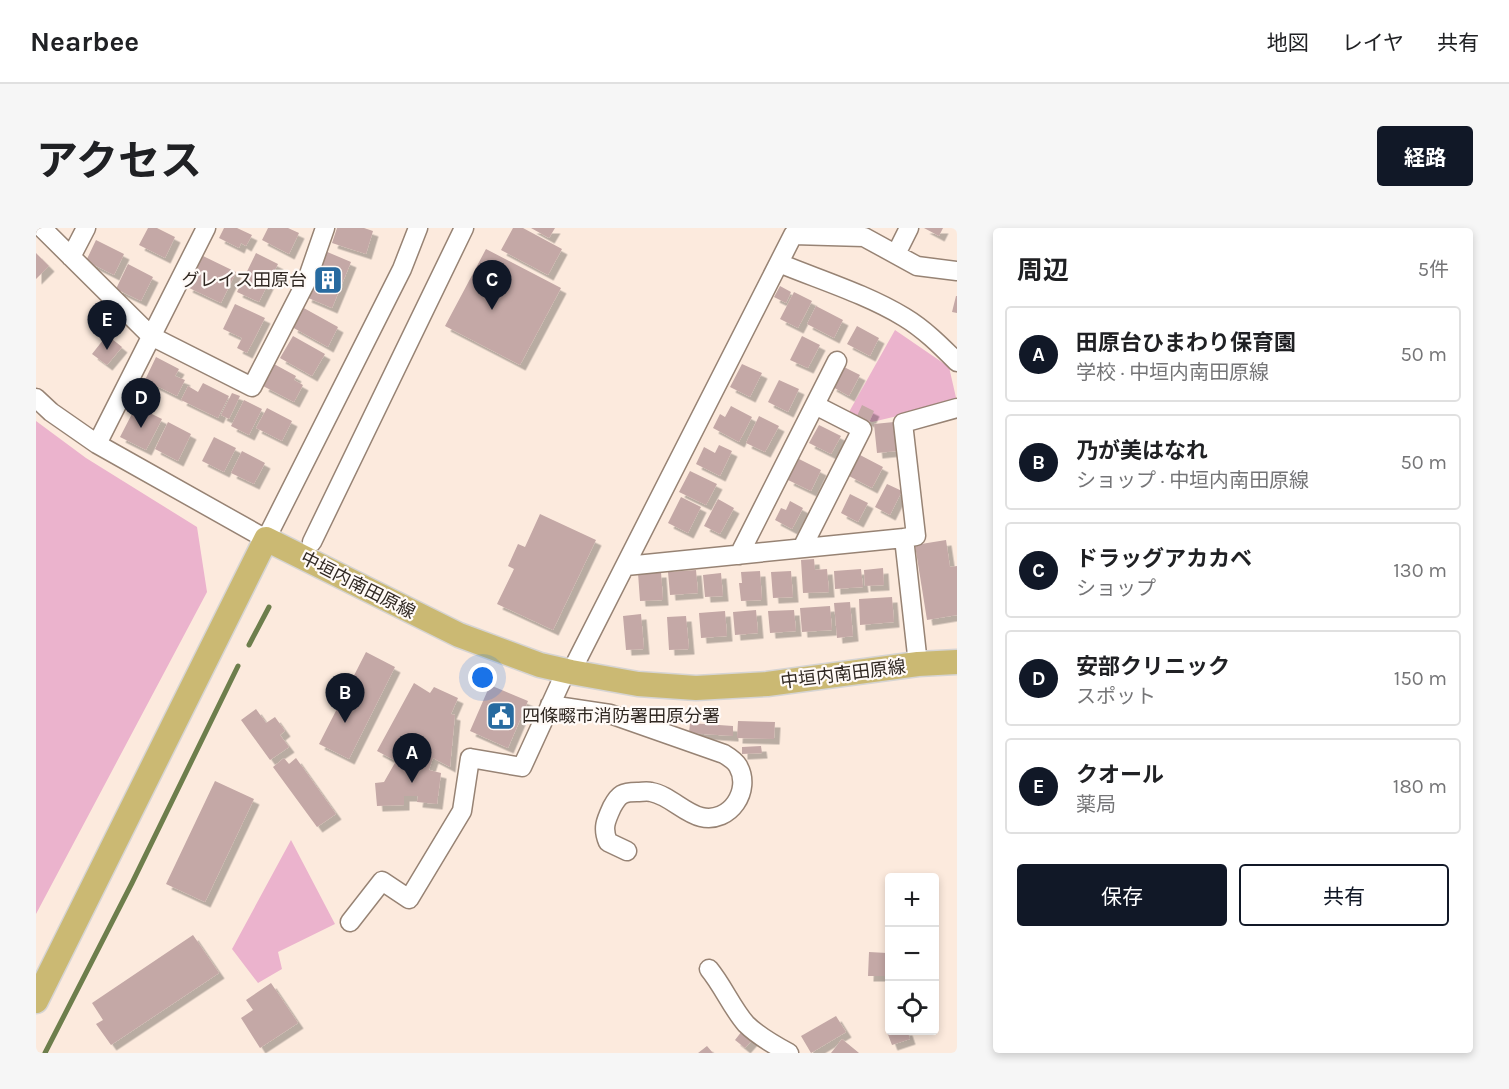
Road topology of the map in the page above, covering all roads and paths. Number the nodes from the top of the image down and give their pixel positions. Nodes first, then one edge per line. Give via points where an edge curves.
1 (42, 228) edge
2 (86, 228) edge
3 (206, 228) edge
4 (325, 228) edge
5 (418, 228) edge
6 (464, 228) edge
7 (909, 228) edge
8 (896, 254) junction
9 (71, 257) junction
10 (779, 263) junction
11 (957, 271) edge
12 (152, 336) junction
13 (837, 361) dead end
14 (957, 362) edge
15 (36, 398) edge
16 (814, 405) junction
17 (957, 408) edge
18 (97, 444) junction
19 (904, 538) junction
20 (266, 539) junction
21 (312, 542) dead end
22 (802, 548) junction
23 (739, 555) junction
24 (626, 566) junction
25 (957, 662) edge
26 (918, 664) junction
27 (568, 672) junction
28 (550, 705) junction
29 (627, 851) dead end
30 (350, 922) dead end
31 (709, 969) dead end
32 (36, 1001) edge
33 (789, 1053) edge

1 - 9 street
2 - 9 street
3 - 12 street
4 - 12 street via 307,280 252,387
5 - 20 street via 402,269
6 - 21 street
7 - 8 street
8 - 10 street via 864,237 793,235
8 - 11 street via 917,266
9 - 12 street
10 - 14 street via 903,316
10 - 24 street
12 - 18 street
13 - 16 street
15 - 18 street
16 - 22 street via 862,429
16 - 23 street
17 - 19 street via 903,423 916,536
18 - 20 street
19 - 22 street
19 - 26 street
20 - 27 main road, 中垣内南田原線 via 459,635
20 - 32 main road
22 - 23 street
23 - 24 street
24 - 27 street
25 - 26 main road, 中垣内南田原線
26 - 27 main road, 中垣内南田原線 via 767,684 696,688 638,684
27 - 28 street
28 - 29 street via 610,714 724,754 737,763 742,775 738,801 726,813 713,817 701,817 652,792 624,792 617,797 604,823 604,833 608,842
28 - 30 street via 522,767 471,758 462,811 409,899 382,881
31 - 33 street via 746,1023

